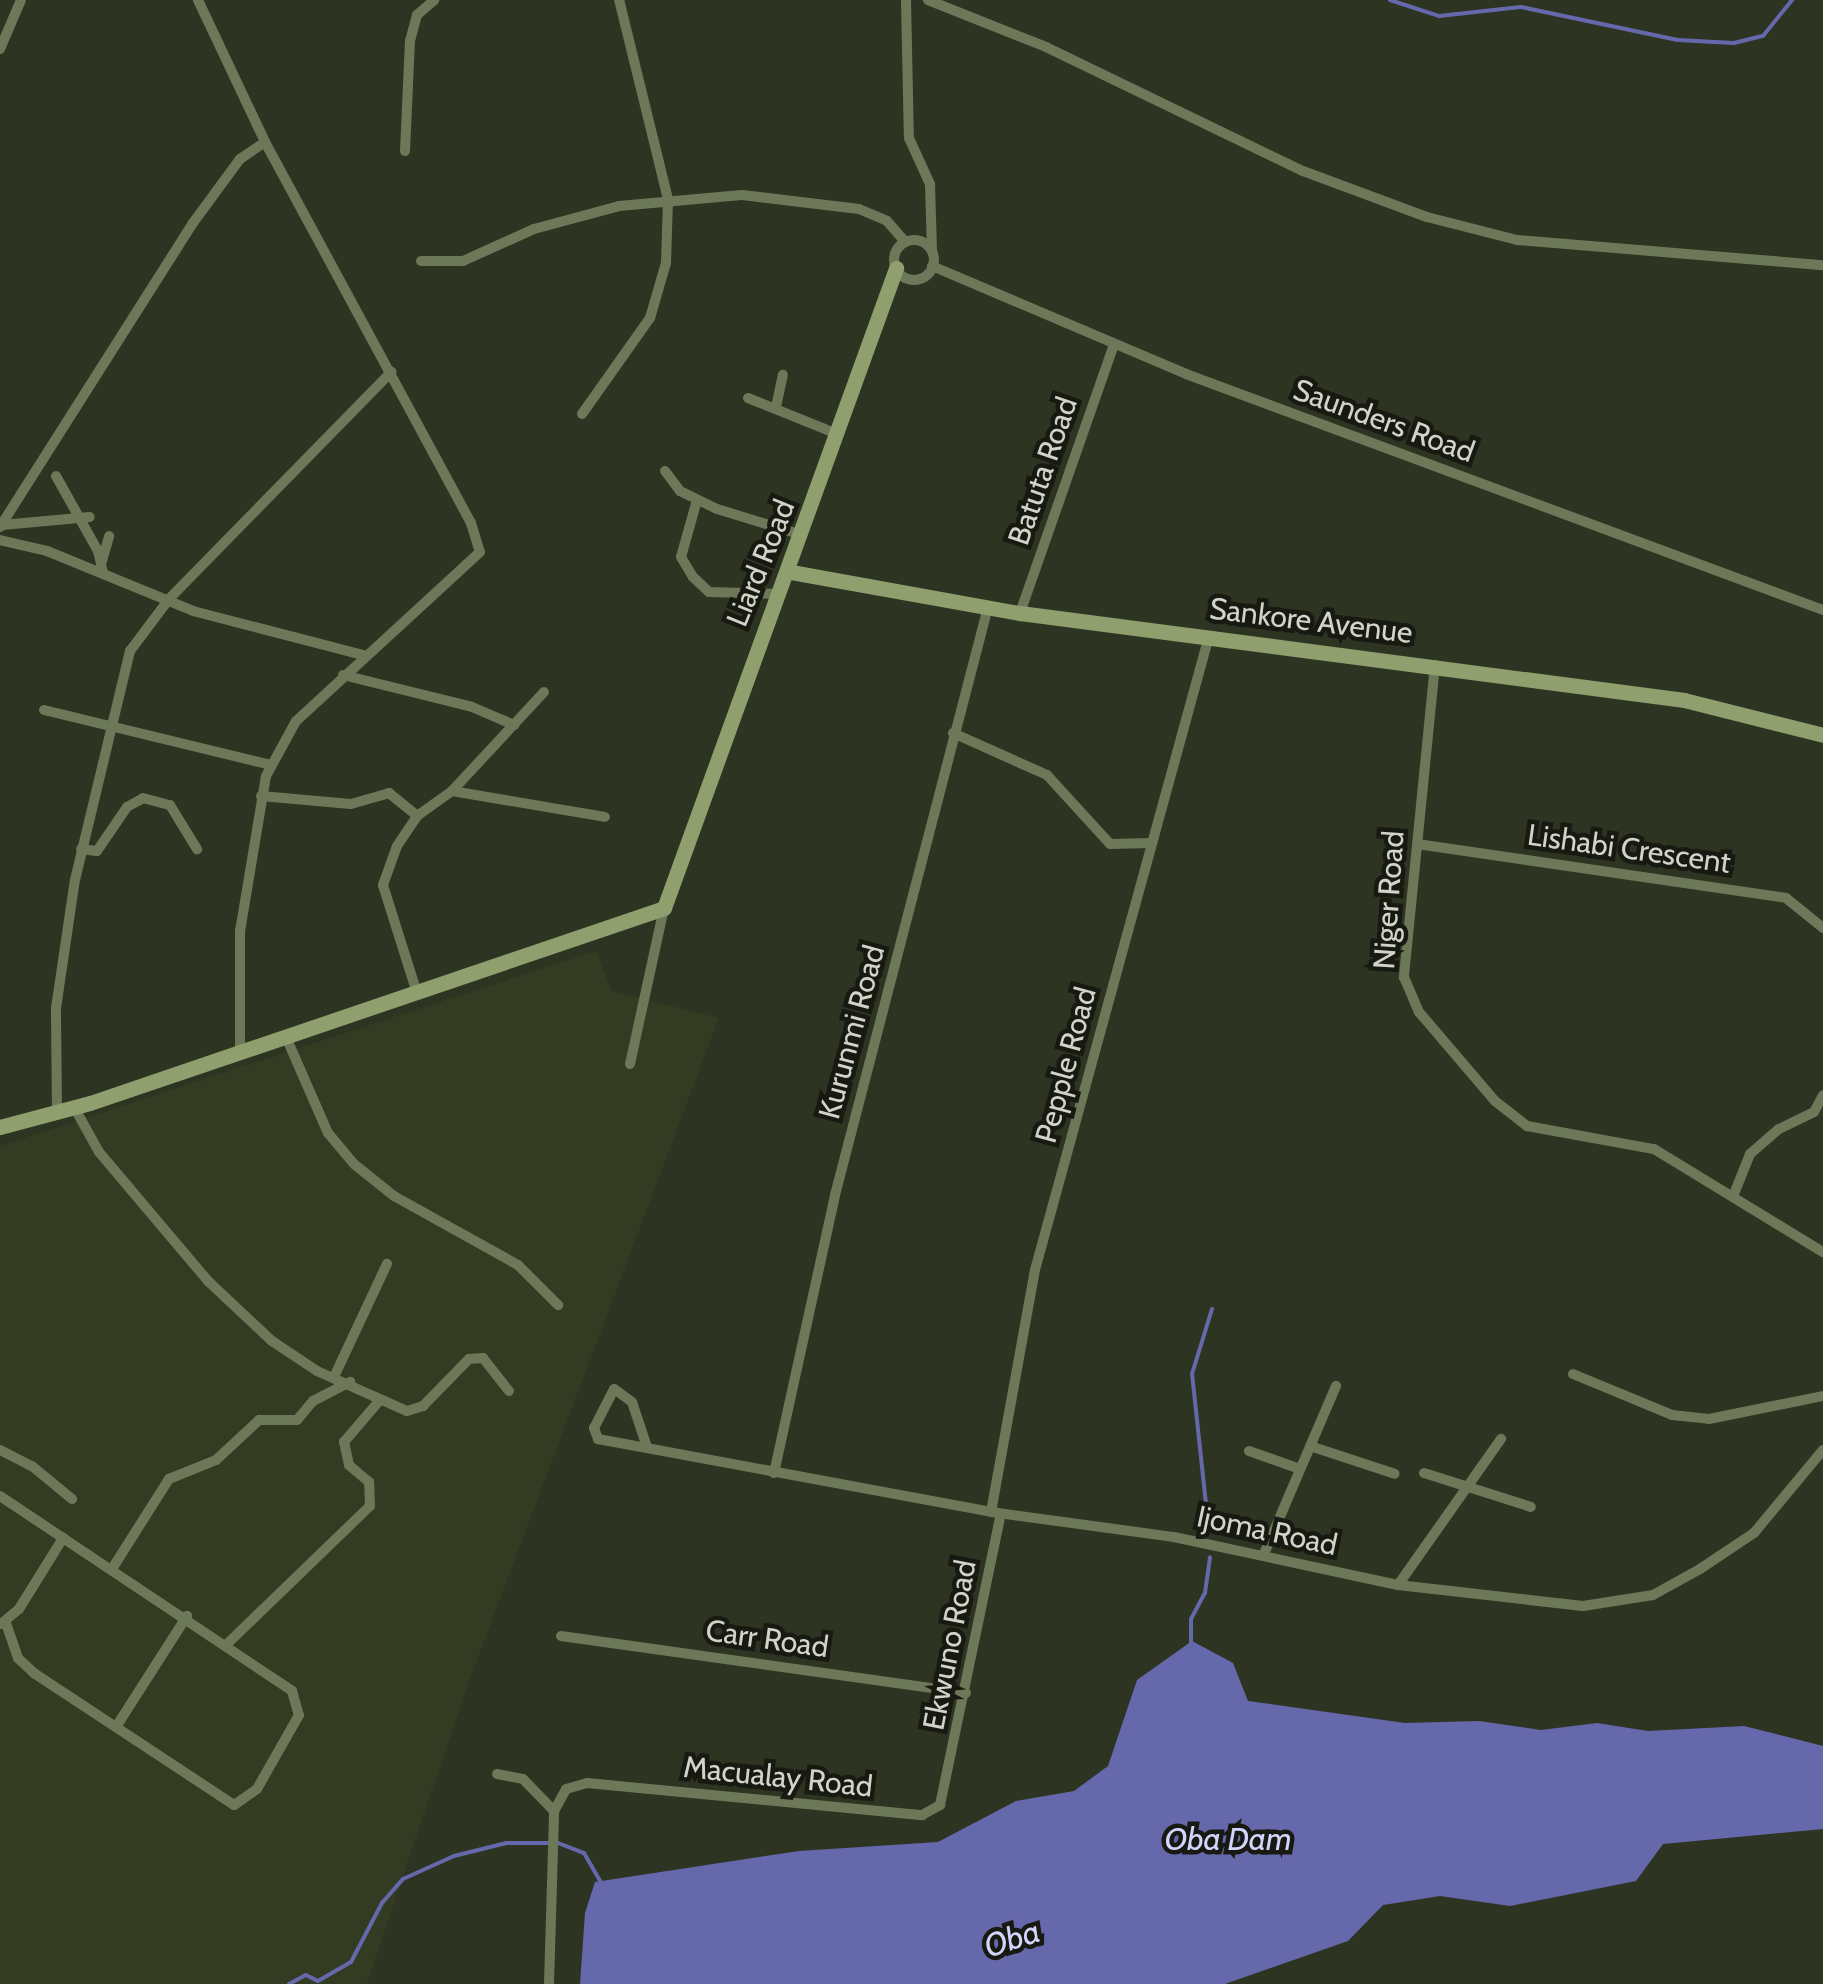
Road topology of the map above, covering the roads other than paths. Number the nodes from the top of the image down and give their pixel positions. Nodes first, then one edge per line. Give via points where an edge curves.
1 (21, 0) edge
2 (198, 0) edge
3 (434, 0) edge
4 (619, 0) edge
5 (906, 0) edge
6 (928, 0) edge
7 (0, 49) edge
8 (266, 142) junction
9 (406, 152) dead end
10 (668, 199) junction
11 (932, 226) junction
12 (911, 241) junction
13 (932, 251) junction
14 (421, 261) dead end
15 (1823, 265) edge
16 (932, 266) junction
17 (896, 268) junction
18 (1114, 345) junction
19 (391, 372) junction
20 (783, 376) dead end
21 (748, 398) dead end
22 (776, 407) junction
23 (582, 414) dead end
24 (838, 434) junction
25 (665, 471) dead end
26 (56, 476) dead end
27 (697, 500) junction
28 (85, 518) junction
29 (0, 526) edge
30 (803, 535) junction
31 (109, 536) dead end
32 (0, 540) edge
33 (102, 567) junction
34 (791, 572) junction
35 (780, 594) junction
36 (169, 599) junction
37 (988, 607) junction
38 (1823, 610) edge
39 (1020, 612) junction
40 (1209, 636) junction
41 (363, 655) junction
42 (1435, 665) junction
43 (342, 675) junction
44 (544, 692) dead end
45 (44, 710) dead end
46 (108, 724) junction
47 (514, 725) junction
48 (953, 733) junction
49 (1823, 735) edge
50 (271, 765) junction
51 (452, 792) junction
52 (261, 796) junction
53 (417, 816) junction
54 (605, 818) dead end
55 (1152, 842) junction
56 (1417, 844) junction
57 (82, 849) junction
58 (197, 850) dead end
59 (664, 908) junction
60 (1823, 928) edge
61 (417, 993) junction
62 (286, 1037) junction
63 (240, 1052) junction
64 (630, 1064) dead end
65 (1823, 1095) edge
66 (65, 1110) junction
67 (1819, 1112) edge
68 (0, 1127) edge
69 (1734, 1194) junction
70 (1823, 1252) edge
71 (386, 1264) dead end
72 (558, 1305) dead end
73 (1573, 1374) dead end
74 (334, 1377) junction
75 (350, 1382) junction
76 (1336, 1386) dead end
77 (510, 1392) dead end
78 (1823, 1396) edge
79 (380, 1400) junction
80 (1500, 1439) dead end
81 (648, 1446) junction
82 (1310, 1446) junction
83 (0, 1450) edge
84 (1823, 1450) edge
85 (1248, 1451) dead end
86 (1300, 1469) junction
87 (1424, 1473) dead end
88 (774, 1474) junction
89 (1395, 1474) dead end
90 (1464, 1485) junction
91 (0, 1496) edge
92 (72, 1499) dead end
93 (1531, 1508) dead end
94 (996, 1513) junction
95 (64, 1538) junction
96 (1264, 1554) junction
97 (112, 1569) junction
98 (1398, 1585) junction
99 (187, 1616) junction
100 (3, 1624) edge
101 (561, 1636) dead end
102 (227, 1644) junction
103 (966, 1692) junction
104 (116, 1726) junction
105 (497, 1774) dead end
106 (948, 1785) joint
107 (554, 1811) junction
108 (549, 1984) edge

1 - 7 street
2 - 8 street
3 - 9 street via 417,15 410,41 414,79
4 - 10 street
5 - 11 street via 909,138 930,184
6 - 15 street via 1046,47 1303,170 1427,217 1517,240
8 - 19 street
8 - 29 street via 240,159 193,223
10 - 12 street via 742,195 830,202 887,221
10 - 14 street via 534,230 463,261
10 - 23 street via 662,289 650,318
11 - 12 street
11 - 13 street
12 - 13 street
12 - 17 street via 896,250
13 - 16 street
16 - 17 street via 918,279
16 - 18 street, Saunders Road
17 - 24 street, Liard Road
18 - 38 street, Saunders Road
18 - 39 street, Batuta Road
19 - 36 street
19 - 41 street via 480,552
20 - 22 street
21 - 22 street
22 - 24 street
24 - 30 street, Liard Road
25 - 27 street
26 - 28 street via 60,494
27 - 30 street
27 - 35 street via 680,556 693,578 709,592
28 - 29 street
28 - 33 street
30 - 34 street, Liard Road
31 - 33 street
32 - 33 street
33 - 36 street
34 - 35 street, Liard Road
34 - 37 street, Sankore Avenue
35 - 59 street, Liard Road
36 - 41 street via 193,612
36 - 46 street via 130,652
37 - 39 street, Sankore Avenue
37 - 48 street, Kurunmi Road
39 - 40 street, Sankore Avenue
40 - 42 street, Sankore Avenue
40 - 55 street, Pepple Road
41 - 43 street
42 - 49 street, Sankore Avenue via 1684,700
42 - 56 street, Niger Road
43 - 47 street via 472,706
43 - 50 street via 296,721
44 - 47 street
45 - 46 street
46 - 50 street
46 - 57 street
47 - 51 street
48 - 55 street via 1047,775 1110,844
48 - 88 street, Kurunmi Road via 834,1195
50 - 52 street
51 - 53 street
51 - 54 street
52 - 53 street via 351,804 389,792
52 - 63 street via 240,931
53 - 61 street via 397,846 384,885
55 - 94 street, Pepple Road via 1035,1270
56 - 60 street, Lishabi Crescent via 1786,898
56 - 69 street, Niger Road via 1404,977 1419,1012 1495,1101 1527,1126 1654,1149
57 - 58 street via 96,851 126,807 144,798 170,806
57 - 66 street via 56,1008
59 - 61 street
59 - 64 street
61 - 62 street
62 - 63 street
62 - 72 street via 328,1132 354,1164 394,1196 518,1265
63 - 66 street
65 - 67 street
66 - 68 street
66 - 74 street via 208,1280 272,1341
67 - 69 street via 1779,1128 1750,1154
69 - 70 street, Niger Road
71 - 74 street
73 - 78 street via 1672,1415 1710,1419
74 - 75 street
75 - 79 street
75 - 97 street via 313,1402 297,1420 266,1416 216,1460 169,1478
76 - 82 street
77 - 79 street via 492,1365 475,1358 422,1406 407,1411
79 - 102 street via 344,1442 349,1464 370,1482 370,1506
80 - 90 street
81 - 81 street, Ijoma Road via 598,1440 594,1428 607,1394 623,1391 632,1402
81 - 88 street, Ijoma Road
82 - 86 street
82 - 89 street
83 - 92 street
84 - 98 street, Ijoma Road via 1754,1533 1653,1595 1583,1606
85 - 86 street
86 - 96 street
87 - 90 street
88 - 94 street, Ijoma Road
90 - 93 street
90 - 98 street
91 - 95 street
94 - 96 street, Ijoma Road
94 - 103 street, Ekwuno Road
95 - 97 street
95 - 100 street
96 - 98 street, Ijoma Road
97 - 99 street
99 - 102 street
99 - 104 street
100 - 104 street via 18,1658
101 - 103 street, Carr Road
102 - 104 street via 299,1702 299,1715 245,1800 234,1805
103 - 106 street, Ekwuno Road
105 - 107 street via 523,1780
106 - 107 street, Macualay Road via 940,1805 922,1815 587,1784 566,1789
107 - 108 street

